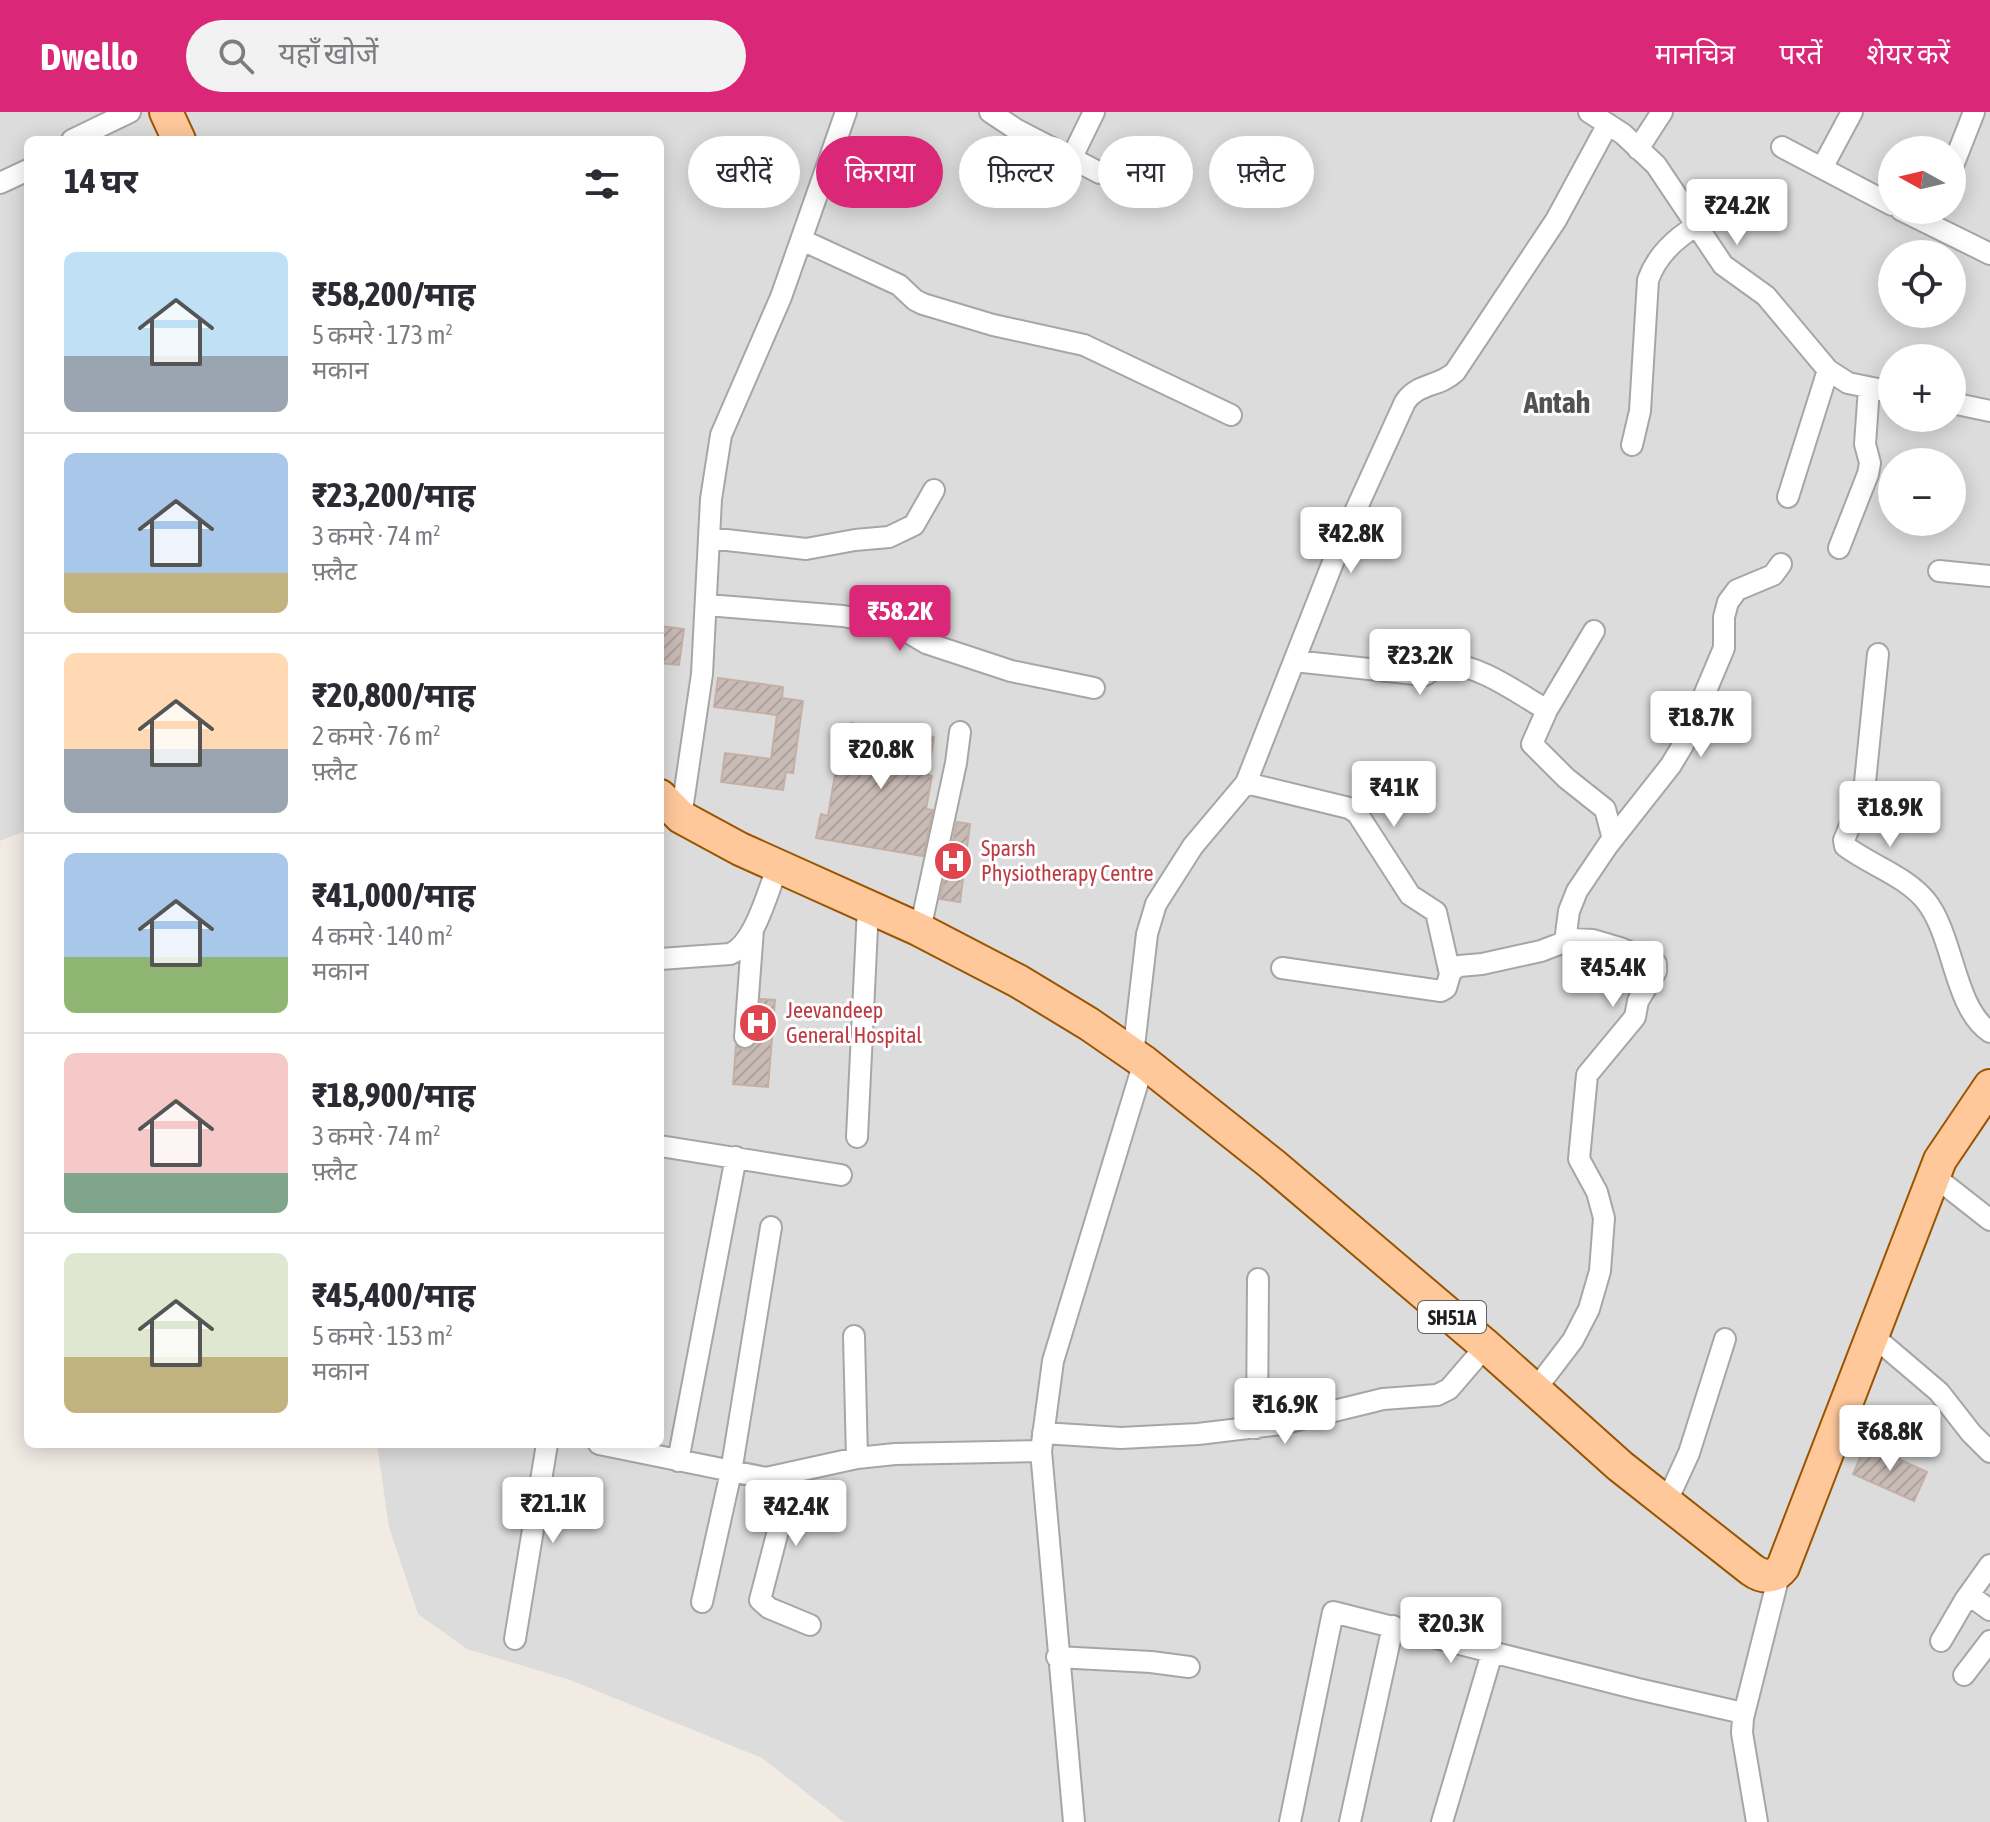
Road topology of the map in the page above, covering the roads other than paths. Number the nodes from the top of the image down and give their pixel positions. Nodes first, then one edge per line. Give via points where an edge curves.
1 (130, 112) edge
2 (166, 112) edge
3 (846, 112) edge
4 (990, 112) edge
5 (1094, 112) edge
6 (1589, 112) edge
7 (1662, 112) edge
8 (1852, 112) edge
9 (1974, 112) edge
10 (1608, 124) junction
11 (80, 136) edge
12 (177, 136) edge
13 (1029, 136) edge
14 (1965, 136) edge
15 (1082, 137) edge
16 (1782, 147) dead end
17 (1638, 149) junction
18 (1822, 168) junction
19 (24, 172) edge
20 (0, 183) edge
21 (1878, 198) edge
22 (1943, 224) edge
23 (1697, 225) junction
24 (802, 240) junction
25 (1990, 254) edge
26 (1828, 370) junction
27 (1869, 388) junction
28 (1878, 390) edge
29 (1966, 406) edge
30 (1990, 411) edge
31 (1231, 415) dead end
32 (1632, 445) dead end
33 (934, 490) dead end
34 (1788, 497) dead end
35 (709, 538) junction
36 (1839, 548) dead end
37 (1781, 564) dead end
38 (1939, 571) dead end
39 (1990, 576) edge
40 (707, 605) junction
41 (1594, 631) dead end
42 (1878, 654) dead end
43 (1294, 661) junction
44 (1094, 688) dead end
45 (1547, 710) junction
46 (960, 732) dead end
47 (1246, 783) junction
48 (671, 806) edge
49 (1613, 839) junction
50 (778, 866) junction
51 (868, 907) junction
52 (753, 929) junction
53 (920, 930) junction
54 (1565, 941) junction
55 (664, 959) edge
56 (1282, 968) dead end
57 (1450, 974) junction
58 (1990, 1032) edge
59 (745, 1037) dead end
60 (1139, 1058) junction
61 (1990, 1086) edge
62 (857, 1137) dead end
63 (664, 1147) edge
64 (736, 1157) junction
65 (841, 1175) dead end
66 (1934, 1176) junction
67 (1990, 1220) edge
68 (771, 1227) dead end
69 (1258, 1279) dead end
70 (1872, 1335) junction
71 (854, 1336) dead end
72 (1725, 1339) dead end
73 (1486, 1346) junction
74 (1535, 1390) junction
75 (1257, 1428) junction
76 (1042, 1442) junction
77 (546, 1448) edge
78 (618, 1448) edge
79 (1990, 1452) edge
80 (857, 1458) junction
81 (678, 1461) junction
82 (731, 1472) junction
83 (766, 1478) junction
84 (1666, 1503) junction
85 (1990, 1565) edge
86 (1780, 1571) junction
87 (1969, 1595) junction
88 (702, 1602) dead end
89 (1990, 1610) edge
90 (810, 1625) dead end
91 (1393, 1626) junction
92 (515, 1639) dead end
93 (1941, 1641) dead end
94 (1990, 1641) edge
95 (1492, 1653) junction
96 (1057, 1657) junction
97 (1189, 1667) dead end
98 (1964, 1675) dead end
99 (1743, 1713) junction
100 (1074, 1822) edge
101 (1290, 1822) edge
102 (1350, 1822) edge
103 (1442, 1822) edge
104 (1757, 1822) edge

1 - 11 street
2 - 12 main road
3 - 24 street
4 - 13 street
5 - 15 street
6 - 10 street
7 - 17 street
8 - 18 street
9 - 14 street
10 - 17 street
10 - 43 street via 1556,220 1455,372 1413,391 1405,402
16 - 18 street
17 - 23 street via 1663,174
18 - 21 street
19 - 20 street
22 - 25 street
23 - 26 street via 1723,265 1766,296
23 - 32 street via 1663,253 1648,280 1640,411
24 - 31 street via 899,285 923,304 1084,345
24 - 35 street via 721,435
26 - 27 street via 1842,381
26 - 34 street
27 - 28 street
27 - 36 street via 1868,474
29 - 30 street
33 - 35 street via 914,525 889,537 806,549
35 - 40 street
37 - 49 street via 1773,575 1737,590 1728,602 1724,648 1683,745
38 - 39 street
40 - 44 street via 843,616 899,627 926,643 1011,671
40 - 48 street via 702,674
41 - 45 street
42 - 58 street via 1864,792 1845,846 1928,903 1976,1019
43 - 45 street via 1425,675 1442,663 1453,664 1480,671
43 - 47 street
45 - 49 street via 1532,744 1605,809
46 - 53 street
47 - 57 street via 1357,813 1410,895 1436,912
47 - 60 street via 1193,846 1156,904 1147,934
48 - 50 main road, SH51A via 726,842
49 - 54 street via 1573,898
50 - 51 main road, SH51A
50 - 52 street
51 - 53 main road, SH51A
51 - 62 street
52 - 55 street via 730,954
52 - 59 street
53 - 60 main road, SH51A via 1047,998
54 - 57 street via 1545,950 1459,966
54 - 74 street via 1593,940 1620,948 1657,969 1635,1017 1587,1075 1579,1159 1602,1209 1600,1271 1573,1340
56 - 57 street via 1441,991
60 - 73 main road, SH51A
60 - 76 street via 1053,1361
61 - 66 main road
63 - 64 street
64 - 65 street
64 - 81 street
66 - 67 street
66 - 70 main road
68 - 82 street
69 - 75 street
70 - 79 street via 1939,1392
70 - 86 main road
71 - 80 street
72 - 84 street via 1689,1453
73 - 74 main road, SH51A
73 - 75 street via 1443,1393 1368,1402
74 - 84 main road, SH51A
75 - 76 street
76 - 80 street
76 - 96 street
77 - 92 street
78 - 81 street
80 - 83 street
81 - 82 street
82 - 83 street
82 - 88 street
83 - 90 street via 780,1520 760,1600
84 - 86 main road, SH51A via 1756,1573
85 - 87 street
86 - 99 street
87 - 89 street
87 - 93 street
91 - 95 street
91 - 101 street via 1332,1613
91 - 102 street
94 - 98 street
95 - 99 street
95 - 103 street
96 - 97 street
96 - 100 street
99 - 104 street

